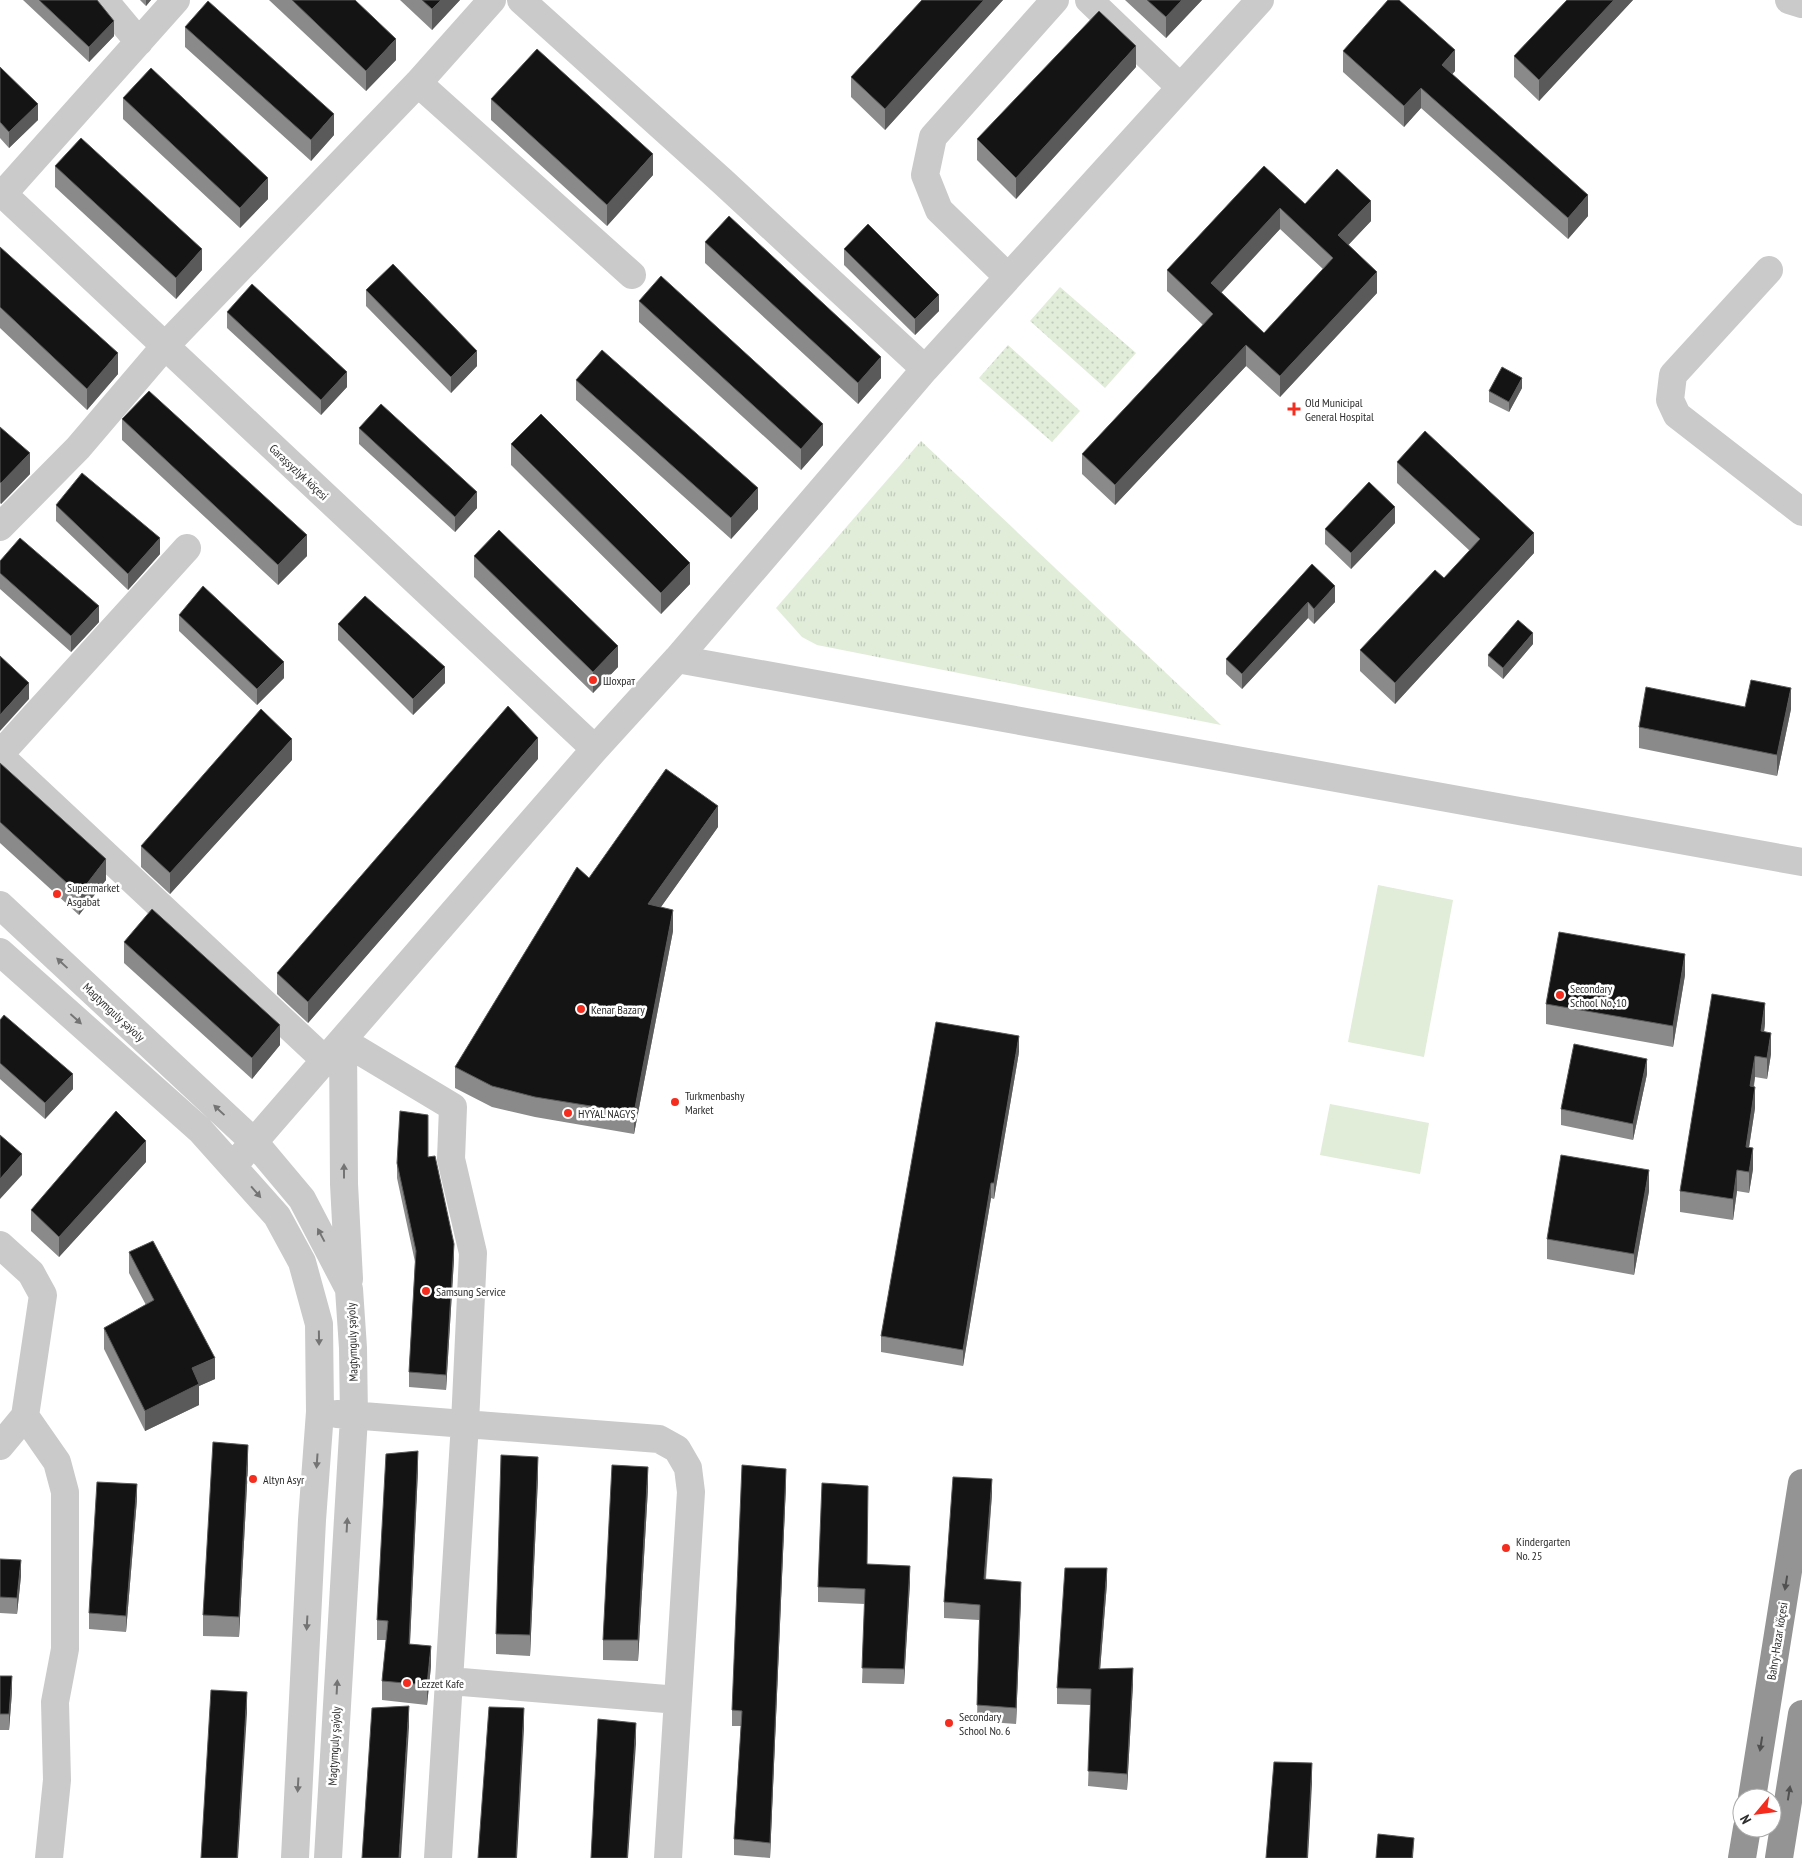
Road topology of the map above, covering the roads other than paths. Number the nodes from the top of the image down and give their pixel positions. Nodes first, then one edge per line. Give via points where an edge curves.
1 (104, 0) edge
2 (176, 0) edge
3 (492, 0) edge
4 (521, 0) edge
5 (1055, 0) edge
6 (1089, 0) edge
7 (1260, 0) edge
8 (1789, 0) edge
9 (1802, 4) edge
10 (139, 42) junction
11 (418, 83) junction
12 (1180, 87) junction
13 (2, 194) edge
14 (1769, 270) dead end
15 (632, 275) dead end
16 (1008, 277) junction
17 (165, 346) junction
18 (924, 369) junction
19 (1802, 512) edge
20 (0, 527) edge
21 (187, 548) dead end
22 (677, 659) junction
23 (595, 749) junction
24 (0, 755) edge
25 (1802, 862) edge
26 (0, 905) edge
27 (0, 952) edge
28 (334, 1051) junction
29 (255, 1143) junction
30 (234, 1166) junction
31 (0, 1245) edge
32 (349, 1289) junction
33 (320, 1412) junction
34 (25, 1416) junction
35 (354, 1417) junction
36 (465, 1423) junction
37 (0, 1446) edge
38 (1802, 1483) edge
39 (1797, 1545) edge
40 (450, 1681) junction
41 (678, 1700) junction
42 (1802, 1714) edge
43 (1754, 1788) edge
44 (1745, 1838) edge
45 (49, 1858) edge
46 (295, 1858) edge
47 (328, 1858) edge
48 (438, 1858) edge
49 (668, 1858) edge
50 (1742, 1858) edge
51 (1779, 1858) edge

1 - 10 street
2 - 10 street
3 - 11 street
4 - 18 street
5 - 16 street via 934,137 925,175 939,210
6 - 12 street
7 - 12 street
8 - 9 street
10 - 13 street
11 - 15 street
11 - 17 street
12 - 16 street
13 - 17 street, Garaşsyzlyk köçesi
14 - 19 street via 1673,375 1670,400 1677,415
16 - 18 street
17 - 20 street via 78,448
17 - 23 street, Garaşsyzlyk köçesi
18 - 22 street
21 - 24 street
22 - 23 street
22 - 25 street
23 - 28 street
24 - 28 street
29 -> 26 street, Magtymguly şaýoly
27 -> 30 street via 200,1130
28 - 29 street
32 -> 28 street
28 - 36 street via 454,1107 451,1159 473,1253
29 - 30 street
32 -> 29 street, Magtymguly şaýoly via 302,1199
30 -> 33 street via 277,1216 302,1262 319,1324
31 - 34 street via 31,1274 43,1295
32 - 35 street, Magtymguly şaýoly
33 - 35 street
33 -> 46 street
34 - 37 street
34 - 45 street via 57,1462 65,1492 65,1649 55,1702 57,1780
35 - 36 street
47 -> 35 street, Magtymguly şaýoly
36 - 40 street
36 - 41 street via 659,1439 677,1449 688,1468 692,1492
38 - 39 highway, Bahry-Hazar köçesi
39 -> 43 highway, Bahry-Hazar köçesi
40 - 41 street
40 - 48 street
41 - 49 street
51 -> 42 highway
44 - 50 highway

